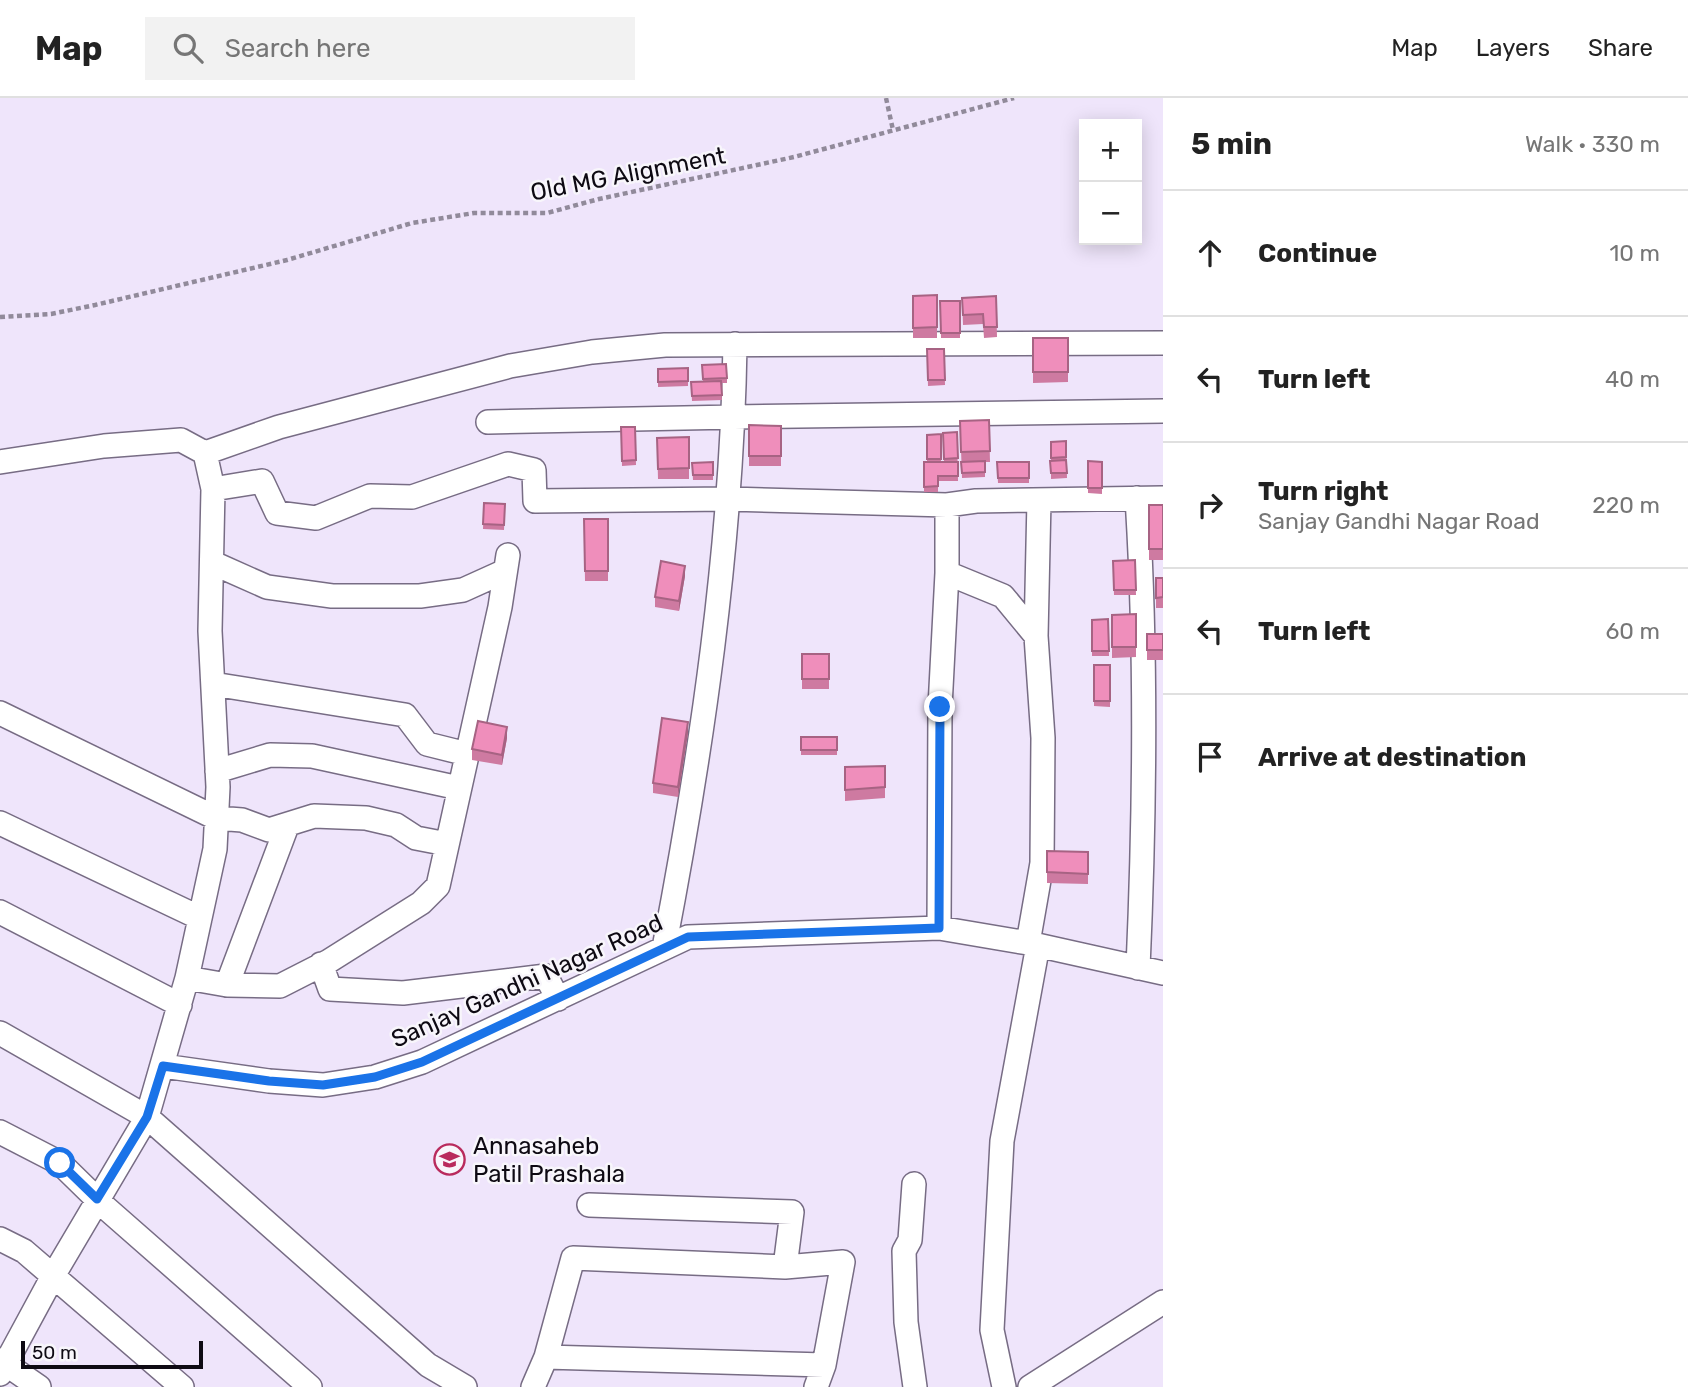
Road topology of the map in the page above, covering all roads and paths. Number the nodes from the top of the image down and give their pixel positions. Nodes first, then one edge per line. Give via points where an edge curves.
1 (886, 98) edge
2 (1014, 98) edge
3 (893, 130) junction
4 (0, 317) edge
5 (735, 344) junction
6 (1163, 344) edge
7 (1163, 411) edge
8 (734, 416) junction
9 (488, 422) dead end
10 (205, 453) junction
11 (0, 462) edge
12 (213, 489) junction
13 (1137, 498) junction
14 (1163, 498) edge
15 (729, 499) junction
16 (1039, 500) junction
17 (947, 505) junction
18 (213, 563) junction
19 (947, 573) junction
20 (1036, 636) junction
21 (213, 684) junction
22 (0, 713) edge
23 (467, 754) junction
24 (217, 771) junction
25 (459, 788) junction
26 (216, 818) junction
27 (0, 823) edge
28 (287, 826) junction
29 (447, 844) junction
30 (0, 912) edge
31 (200, 918) junction
32 (939, 928) junction
33 (1033, 944) junction
34 (664, 948) junction
35 (321, 964) junction
36 (1138, 968) junction
37 (1163, 973) edge
38 (187, 978) junction
39 (227, 985) junction
40 (558, 999) junction
41 (180, 1005) junction
42 (0, 1033) edge
43 (163, 1066) junction
44 (147, 1117) junction
45 (0, 1132) edge
46 (914, 1184) dead end
47 (97, 1199) junction
48 (589, 1205) dead end
49 (0, 1239) edge
50 (785, 1267) junction
51 (53, 1276) junction
52 (1163, 1302) edge
53 (545, 1357) junction
54 (2, 1366) edge
55 (820, 1376) edge
56 (39, 1387) edge
57 (182, 1387) edge
58 (310, 1387) edge
59 (465, 1387) edge
60 (533, 1387) edge
61 (915, 1387) edge
62 (1004, 1387) edge
63 (1030, 1387) edge

1 - 3 path
2 - 3 path, Old MG Alignment
3 - 4 path, Old MG Alignment via 547,213 474,213 412,223 287,260 95,304 51,314
5 - 6 street
5 - 8 street
5 - 10 street via 592,352 510,366 279,427
7 - 8 street
8 - 9 street
8 - 15 street
10 - 11 street via 181,440
10 - 12 street
12 - 15 street via 262,481 277,513 316,519 370,496 412,497 508,464 534,470 535,501
12 - 18 street
13 - 14 street
13 - 16 street
13 - 36 street via 1144,608 1144,831
15 - 17 street
15 - 34 street via 699,740
16 - 17 street
16 - 20 street
17 - 19 street
18 - 21 street via 209,631
18 - 23 street via 267,587 332,596 420,596 463,590 507,563
19 - 20 street via 1003,596
19 - 32 street via 940,707
20 - 33 street via 1043,738 1042,863
21 - 23 street via 405,715 427,744
21 - 24 street
22 - 26 street
23 - 25 street
24 - 25 street via 270,755 312,756
24 - 26 street
25 - 29 street
26 - 28 street via 242,820 269,830
26 - 31 street via 215,849
27 - 31 street
28 - 29 street via 314,816 366,818 396,825 416,838
28 - 39 street
29 - 35 street via 438,886 421,903
30 - 41 street
31 - 38 street
32 - 33 street, Sanjay Gandhi Nagar Road
32 - 34 street, Sanjay Gandhi Nagar Road via 688,937
33 - 36 street, Sanjay Gandhi Nagar Road
33 - 62 street via 1002,1141 992,1330
34 - 40 street, Sanjay Gandhi Nagar Road
35 - 39 street via 280,986
35 - 40 street via 330,989 403,993 546,976
36 - 37 street, Sanjay Gandhi Nagar Road
38 - 39 street
38 - 41 street
40 - 43 street, Sanjay Gandhi Nagar Road via 422,1062 375,1077 323,1085
41 - 43 street
42 - 44 street
43 - 44 street
44 - 47 street
44 - 59 street via 428,1365
45 - 47 street via 60,1163
46 - 61 street via 904,1251 906,1322
47 - 51 street
47 - 58 street
48 - 50 street via 792,1212
49 - 51 street via 24,1251
50 - 53 street via 573,1258
50 - 55 street via 843,1262
51 - 54 street
51 - 57 street
52 - 63 street
53 - 55 street
53 - 60 street
54 - 56 street

